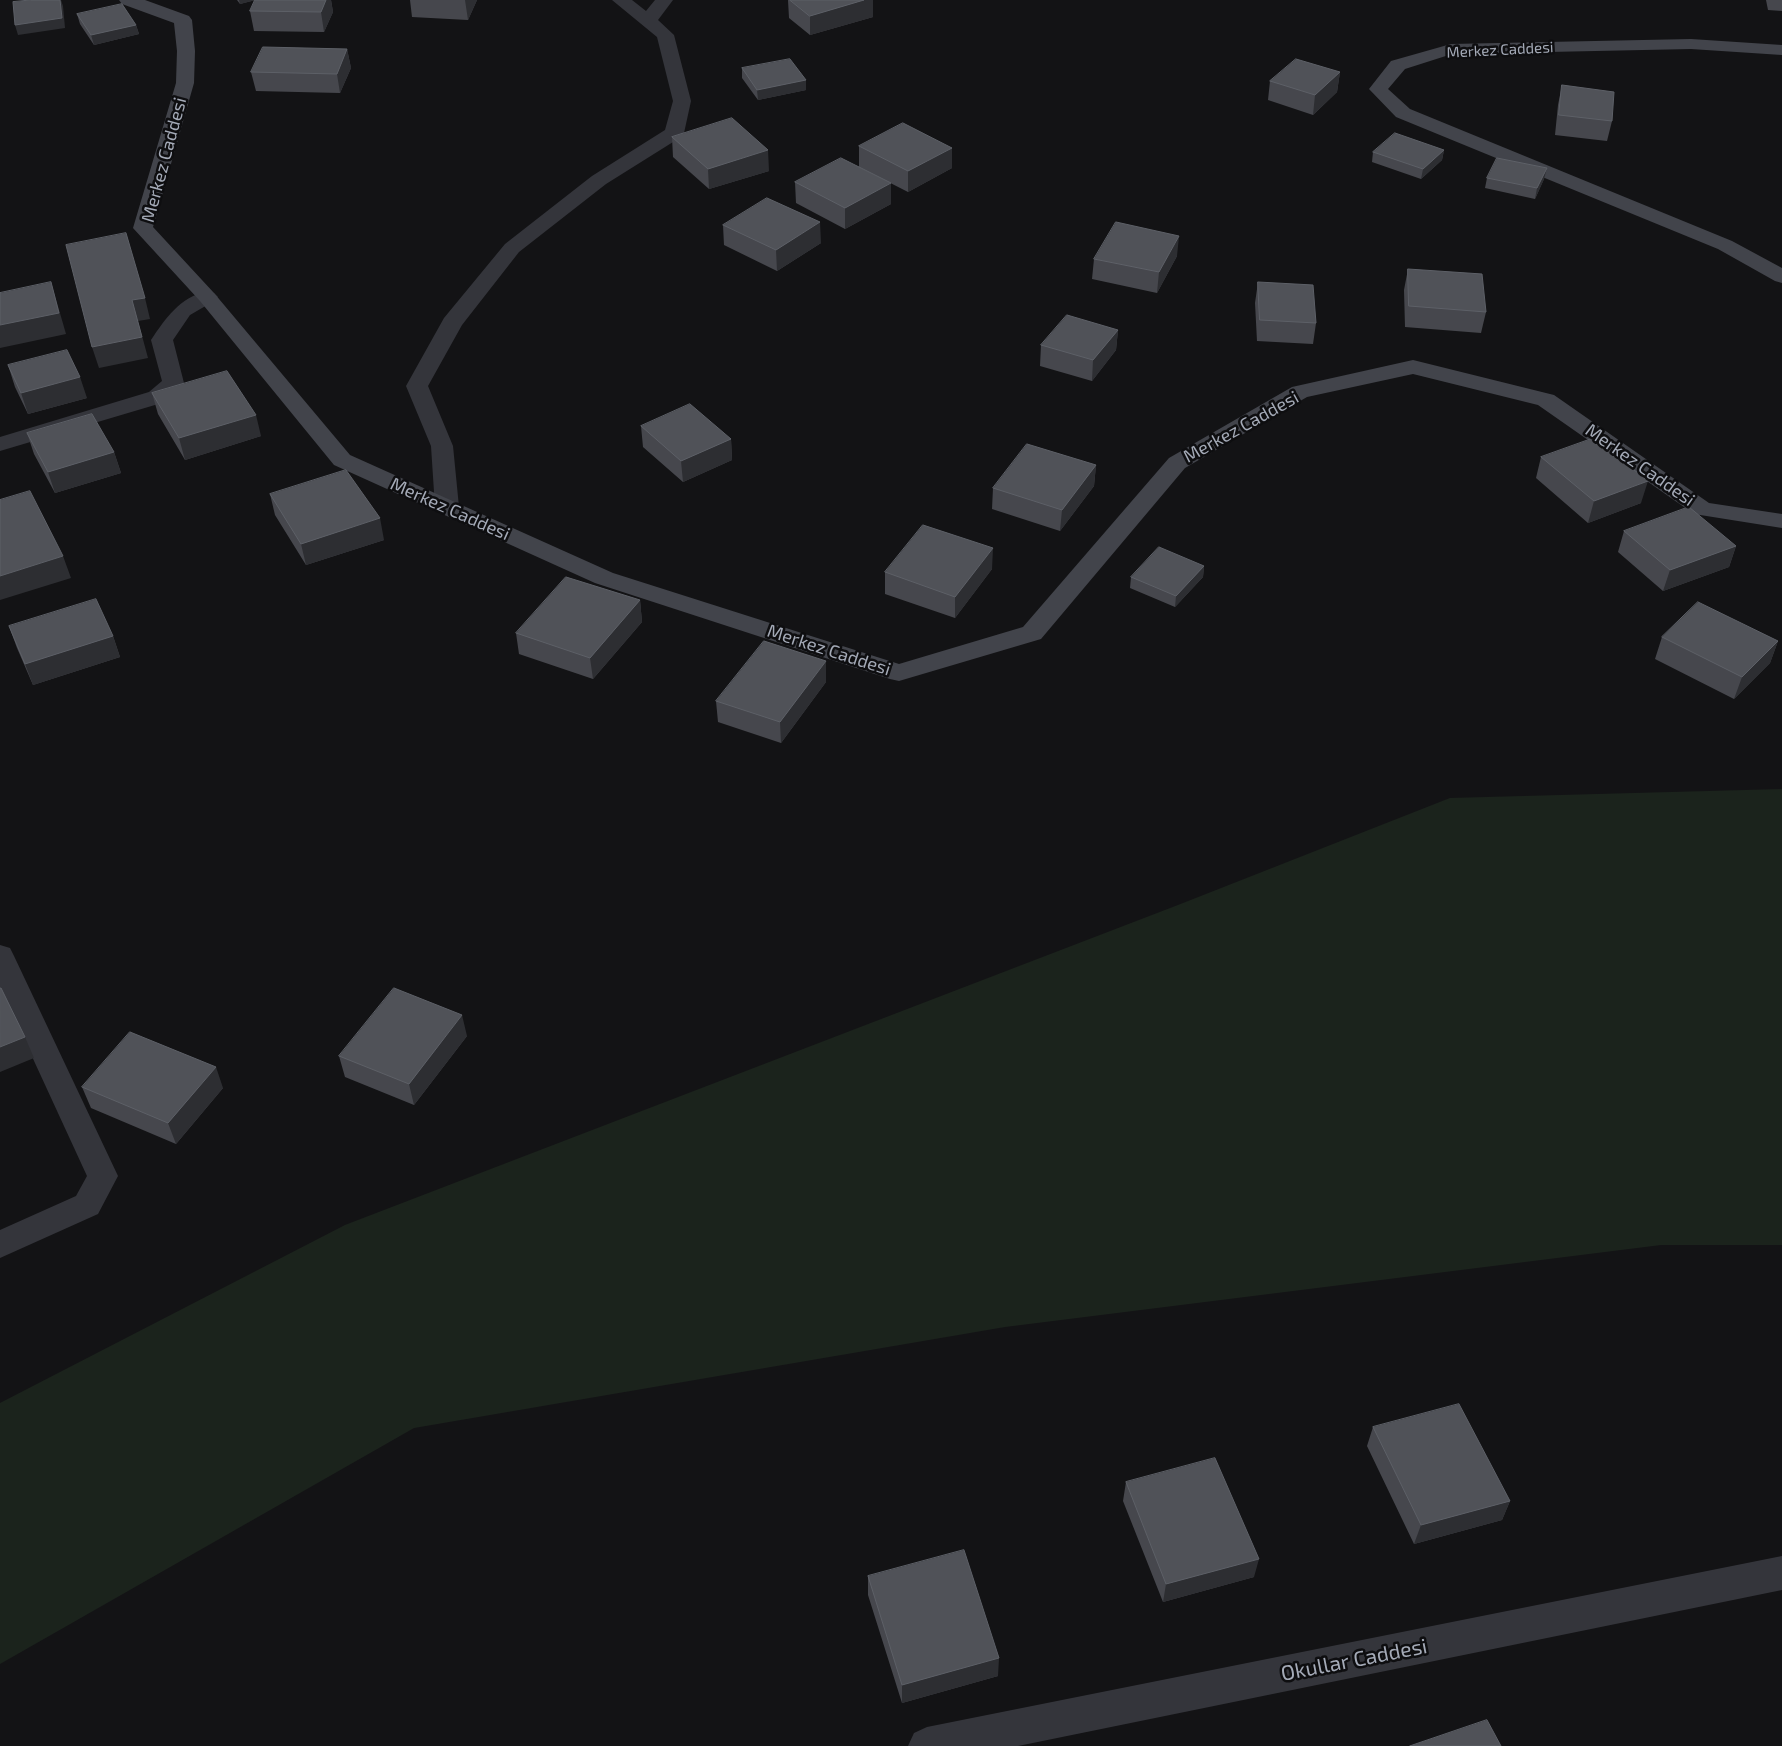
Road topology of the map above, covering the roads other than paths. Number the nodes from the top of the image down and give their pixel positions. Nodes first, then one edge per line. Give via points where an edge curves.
1 (128, 0) edge
2 (621, 0) edge
3 (664, 0) edge
4 (648, 21) junction
5 (1782, 50) edge
6 (1782, 277) edge
7 (207, 296) junction
8 (0, 444) edge
9 (447, 507) junction
10 (1782, 520) edge
11 (0, 956) edge
12 (0, 1245) edge
13 (1782, 1573) edge
14 (927, 1746) edge

1 - 7 street, Merkez Caddesi via 183,20 185,83 143,228
2 - 4 street
3 - 4 street
4 - 9 street via 665,35 682,101 674,133 599,180 512,248 452,323 417,386 442,446
5 - 6 street, Merkez Caddesi via 1691,44 1450,49 1398,66 1378,89 1403,113 1726,245
7 - 8 street via 183,311 162,340 173,383 157,397
7 - 9 street, Merkez Caddesi via 342,460
9 - 10 street, Merkez Caddesi via 604,578 899,673 1032,633 1177,463 1300,392 1413,366 1546,400 1702,509
11 - 12 street via 103,1176 86,1205
13 - 14 street, Okullar Caddesi

